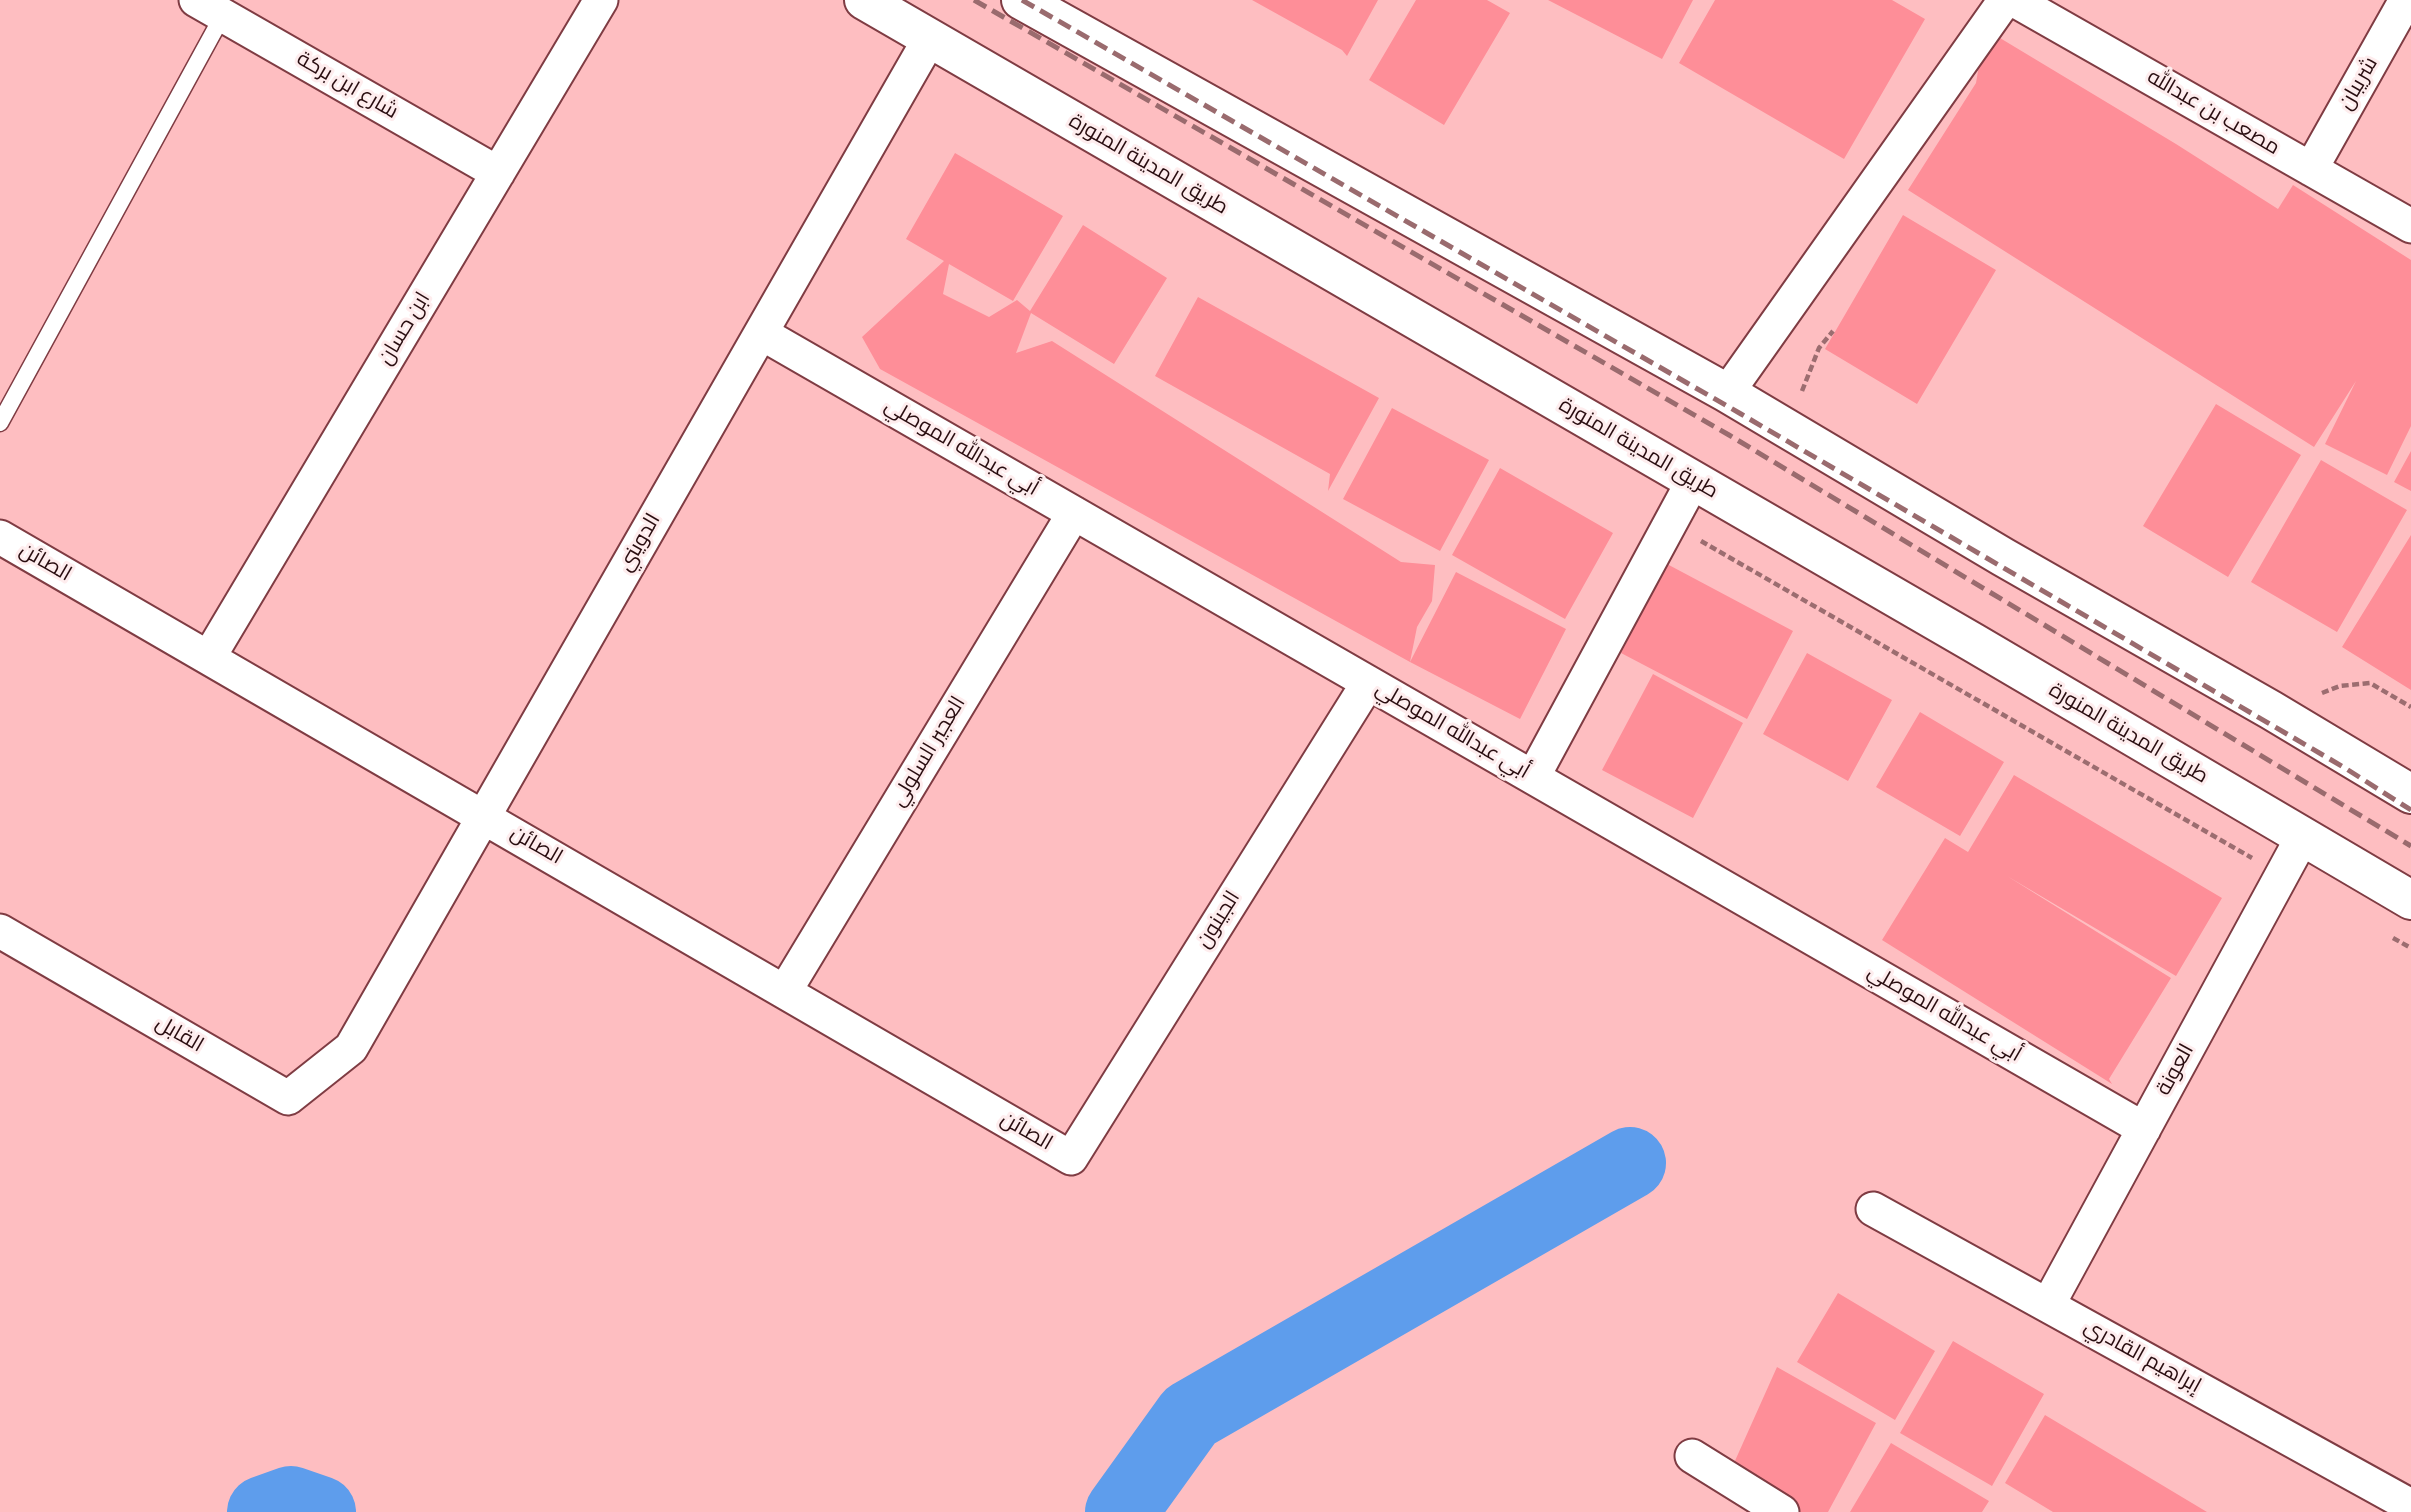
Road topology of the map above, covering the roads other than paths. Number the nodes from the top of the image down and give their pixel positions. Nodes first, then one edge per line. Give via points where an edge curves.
1 (601, 0) edge
2 (864, 0) edge
3 (1021, 0) edge
4 (2005, 0) edge
5 (2014, 0) edge
6 (2406, 0) edge
7 (209, 8) edge
8 (930, 38) junction
9 (2311, 169) junction
10 (498, 173) junction
11 (2411, 226) edge
12 (761, 333) junction
13 (1727, 393) junction
14 (0, 424) edge
15 (1693, 481) junction
16 (1074, 513) junction
17 (0, 537) edge
18 (209, 657) junction
19 (1368, 683) junction
20 (1533, 777) junction
21 (2411, 794) edge
22 (484, 816) junction
23 (2303, 836) junction
24 (2411, 900) edge
25 (0, 931) edge
26 (785, 991) junction
27 (351, 1048) joint
28 (2144, 1129) junction
29 (1071, 1158) joint
30 (1873, 1209) dead end
31 (2048, 1305) junction
32 (1692, 1456) dead end
33 (2411, 1506) edge
34 (1782, 1512) edge

1 - 10 street, ابن حسان
2 - 8 main road, طريق المدينة المنورة
3 - 13 main road
4 - 13 street
5 - 9 street, مصعب بن عبدالله
6 - 9 street, شريبان
7 - 10 street, شارع ابن بركة
7 - 14 lane
8 - 12 street, الدويني
8 - 15 main road, طريق المدينة المنورة
9 - 11 street, مصعب بن عبدالله
10 - 18 street, ابن حسان
12 - 16 street, أبي عبدالله الموصلي
12 - 22 street, الدويني
13 - 21 main road
15 - 20 street
15 - 23 main road, طريق المدينة المنورة
16 - 19 street, أبي عبدالله الموصلي
16 - 26 street, العجير السلولي
17 - 18 street, الصائن
18 - 22 street, الصائن
19 - 20 street, أبي عبدالله الموصلي
19 - 29 street, الجينون
20 - 28 street, أبي عبدالله الموصلي
22 - 26 street, الصائن
22 - 27 street, الدويني
23 - 24 main road, طريق المدينة المنورة
23 - 28 street, العونة
25 - 27 street, القابل via 288,1098
26 - 29 street, الصائن
28 - 31 street, العونة
30 - 31 street, إبراهيم القادري
31 - 33 street, إبراهيم القادري
32 - 34 street

